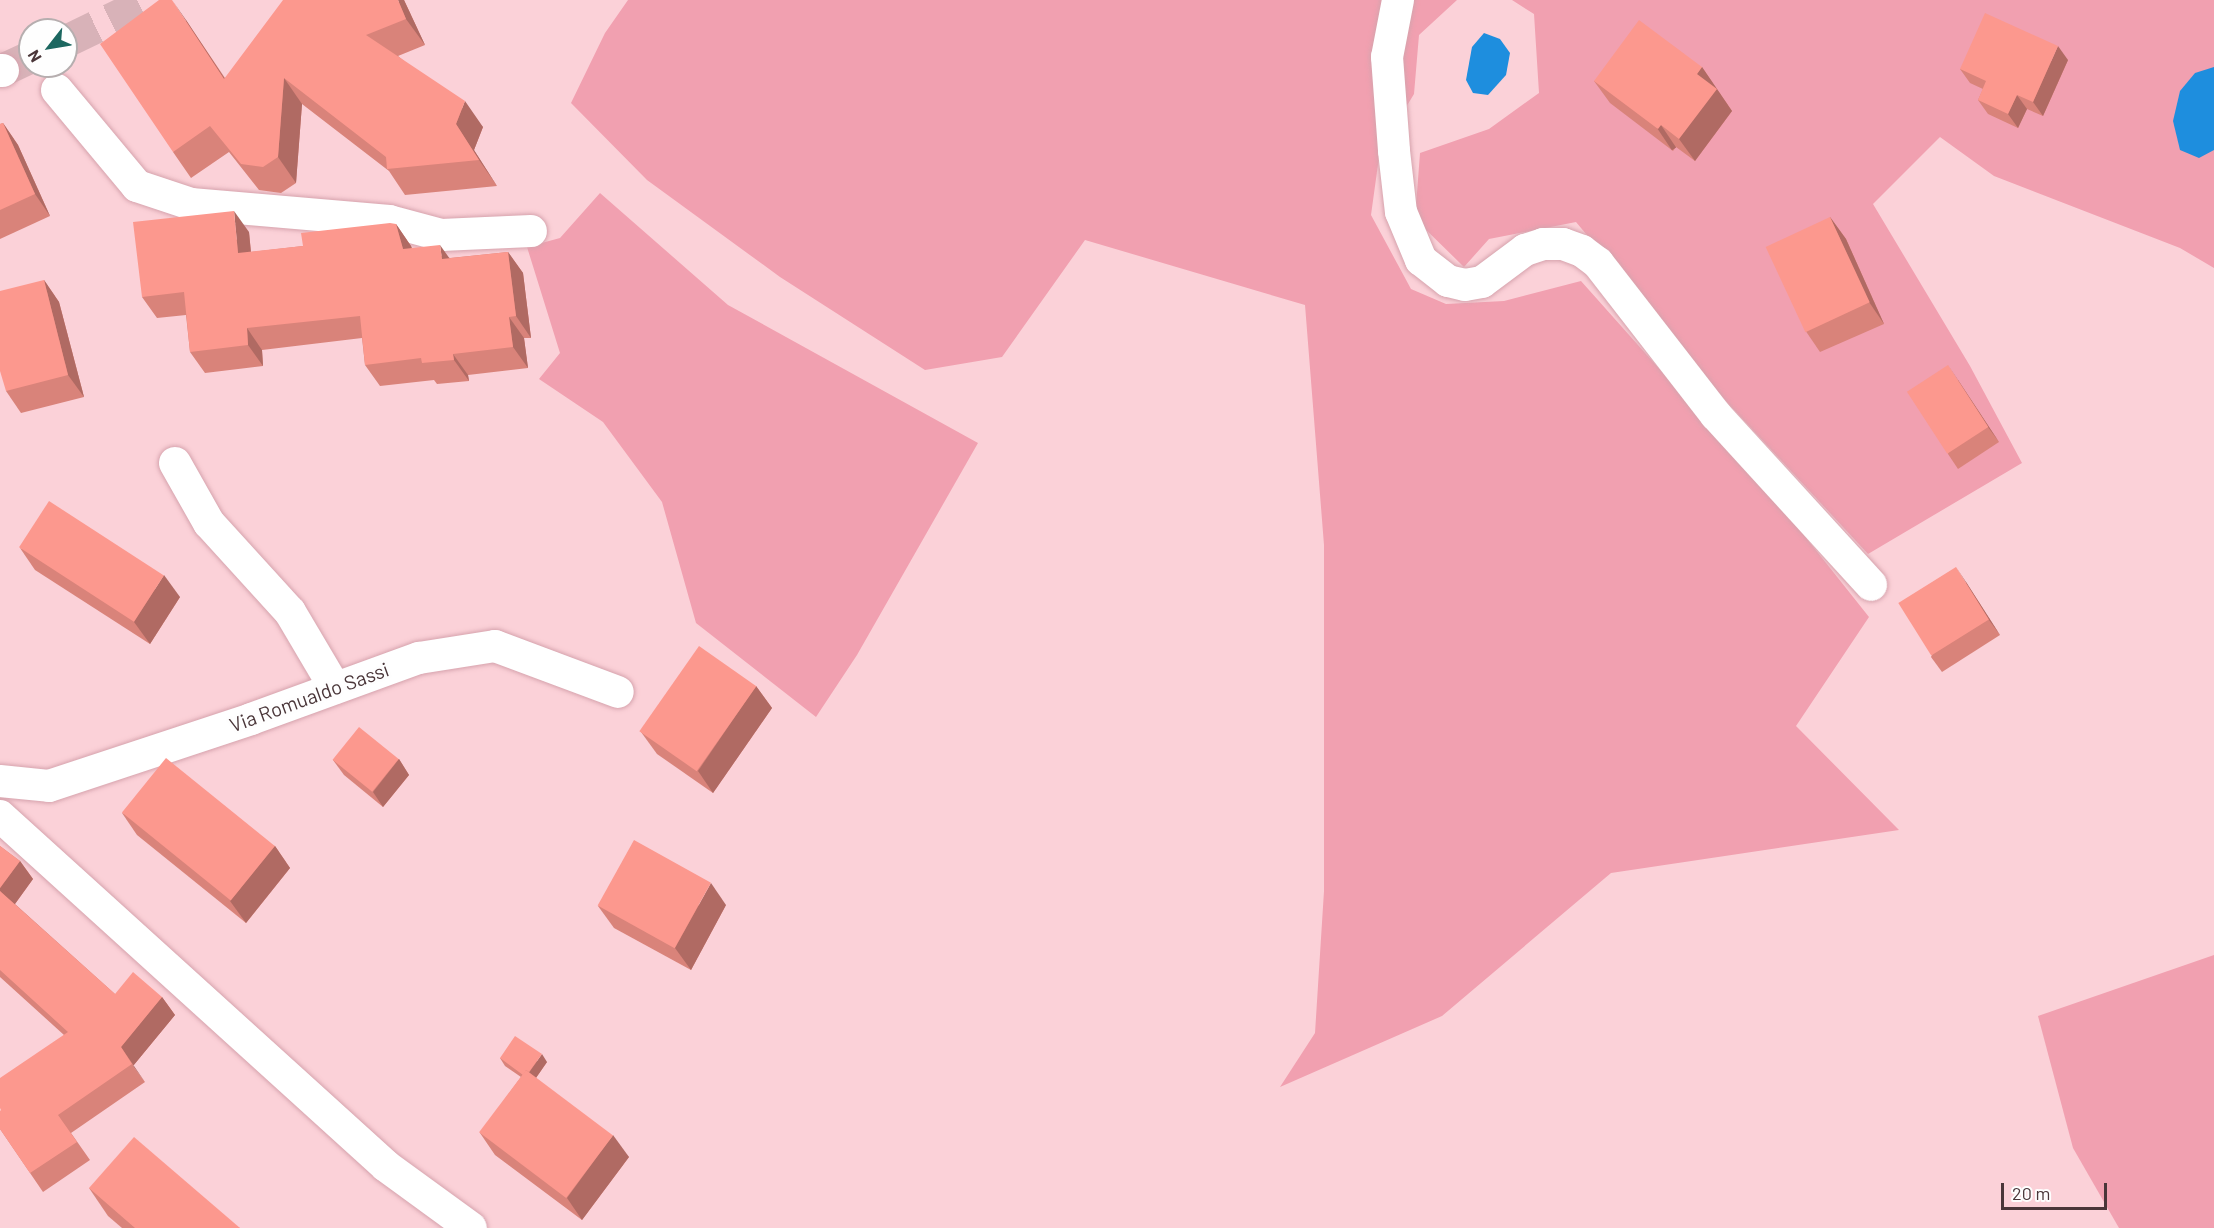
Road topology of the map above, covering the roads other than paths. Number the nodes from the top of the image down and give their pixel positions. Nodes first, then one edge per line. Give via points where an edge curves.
1 (1398, 0) edge
2 (57, 90) dead end
3 (531, 231) dead end
4 (176, 463) dead end
5 (1871, 585) dead end
6 (335, 688) junction
7 (618, 692) dead end
8 (0, 781) edge
9 (0, 816) edge
10 (471, 1228) edge

1 - 5 street via 1387,57 1394,151 1401,212 1421,260 1448,281 1465,285 1482,282 1525,250 1543,244 1563,244 1582,251 1598,263 1716,415
2 - 3 street via 137,186 191,204 389,221 441,235
4 - 6 street via 209,523 290,612
6 - 7 street, Via Romualdo Sassi via 419,658 495,646
6 - 8 street, Via Romualdo Sassi via 49,786
9 - 10 street via 386,1166

